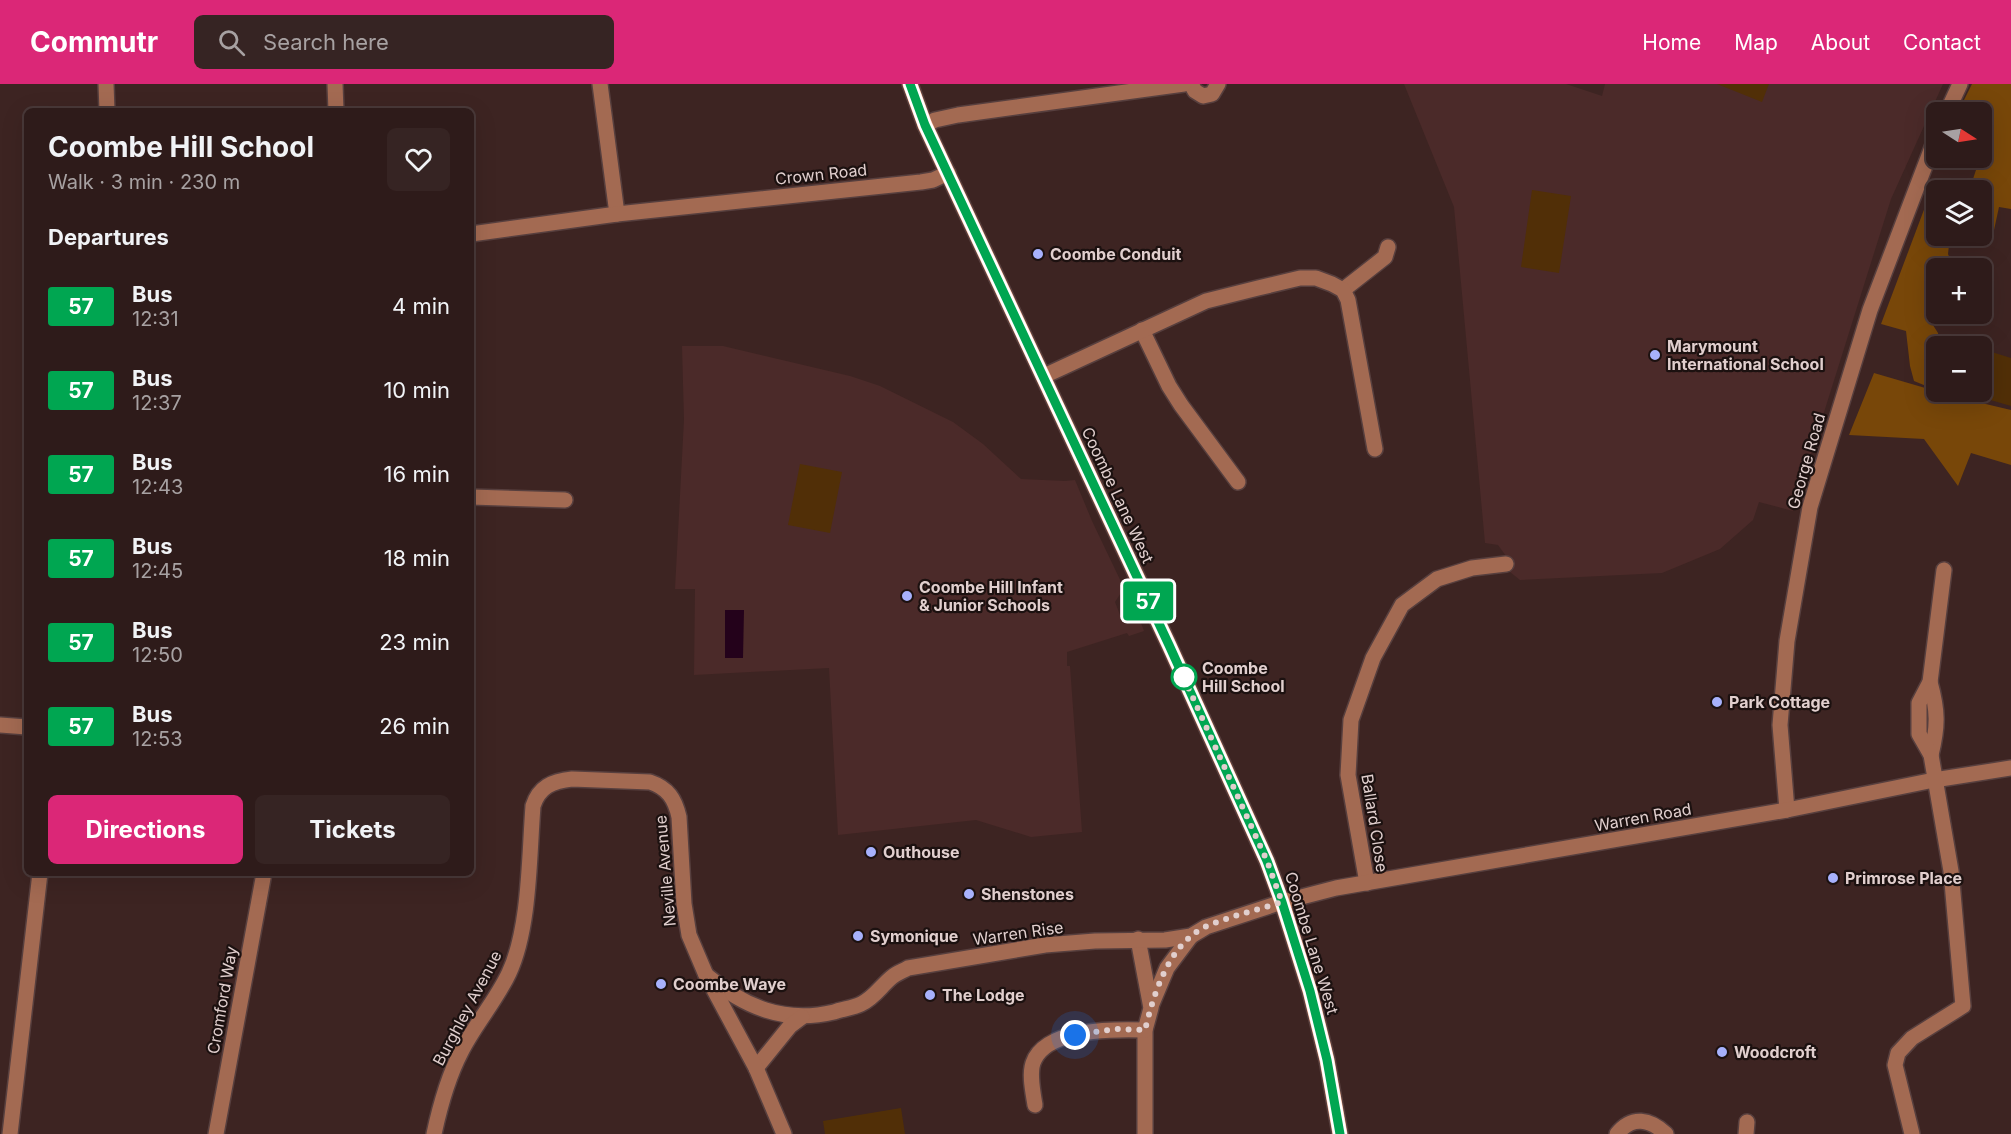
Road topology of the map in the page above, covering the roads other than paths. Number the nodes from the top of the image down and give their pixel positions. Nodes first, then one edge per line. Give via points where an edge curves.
1 (106, 84) edge
2 (335, 84) edge
3 (600, 84) edge
4 (910, 84) edge
5 (1184, 84) edge
6 (1191, 84) edge
7 (1218, 84) edge
8 (1960, 84) edge
9 (1952, 102) edge
10 (107, 108) edge
11 (336, 108) edge
12 (925, 125) junction
13 (1926, 163) edge
14 (948, 173) junction
15 (617, 214) junction
16 (474, 234) edge
17 (1388, 247) dead end
18 (1343, 290) junction
19 (1142, 330) junction
20 (1044, 376) junction
21 (1375, 449) dead end
22 (1238, 482) dead end
23 (474, 497) edge
24 (565, 500) dead end
25 (1506, 564) dead end
26 (1944, 570) dead end
27 (0, 725) edge
28 (24, 727) edge
29 (2011, 768) edge
30 (609, 780) joint
31 (1934, 780) junction
32 (1787, 810) junction
33 (40, 876) edge
34 (263, 876) edge
35 (1367, 883) junction
36 (1282, 902) junction
37 (1191, 936) junction
38 (1138, 939) junction
39 (706, 975) junction
40 (1151, 1008) junction
41 (802, 1017) junction
42 (1145, 1030) junction
43 (756, 1068) junction
44 (1035, 1105) dead end
45 (9, 1134) edge
46 (216, 1134) edge
47 (434, 1134) edge
48 (784, 1134) edge
49 (1145, 1134) edge
50 (1340, 1134) edge
51 (1617, 1134) edge
52 (1666, 1134) edge
53 (1912, 1134) edge

1 - 10 street
2 - 11 street
3 - 15 street
4 - 12 main road, Coombe Lane West
5 - 12 street via 958,115
6 - 7 street via 1203,96 1212,94
8 - 9 street
12 - 14 main road, Coombe Lane West
13 - 32 street, George Road via 1870,310 1810,507 1787,641 1781,714
14 - 15 street, Crown Road via 921,182
14 - 20 main road, Coombe Lane West
15 - 16 street, Crown Road
17 - 18 street via 1385,257
18 - 19 street via 1316,278 1299,278 1206,302
18 - 21 street via 1352,313
19 - 20 street
19 - 22 street via 1169,386
20 - 36 main road, Coombe Lane West via 1267,861
23 - 24 street
25 - 35 street, Ballard Close via 1472,568 1437,579 1402,605 1373,657 1351,720 1348,775
26 - 31 street via 1930,682 1919,703 1919,734 1930,754
27 - 28 street
29 - 31 street, Warren Road
30 - 39 street, Neville Avenue via 659,785 676,804 686,920
30 - 47 street, Burghley Avenue via 560,780 546,785 536,795 524,924 518,948 510,972 461,1052 442,1099
31 - 32 street, Warren Road
31 - 53 street via 1951,871 1963,1006 1912,1038 1898,1053 1895,1065
32 - 35 street, Warren Road
33 - 45 street
34 - 46 street, Cromford Way
35 - 36 street, Warren Road
36 - 37 street, Warren Rise via 1206,927
36 - 50 main road, Coombe Lane West via 1310,991
37 - 38 street, Warren Rise
37 - 40 street via 1167,968
38 - 40 street
38 - 41 street, Warren Rise via 1045,945 908,968 860,1004
39 - 41 street, Warren Rise via 752,1006
39 - 43 street, Neville Avenue
40 - 42 street
41 - 43 street
42 - 44 street via 1116,1029 1063,1037 1042,1048 1033,1063
42 - 49 street
43 - 48 street, Neville Avenue
51 - 52 street via 1624,1126 1643,1120

